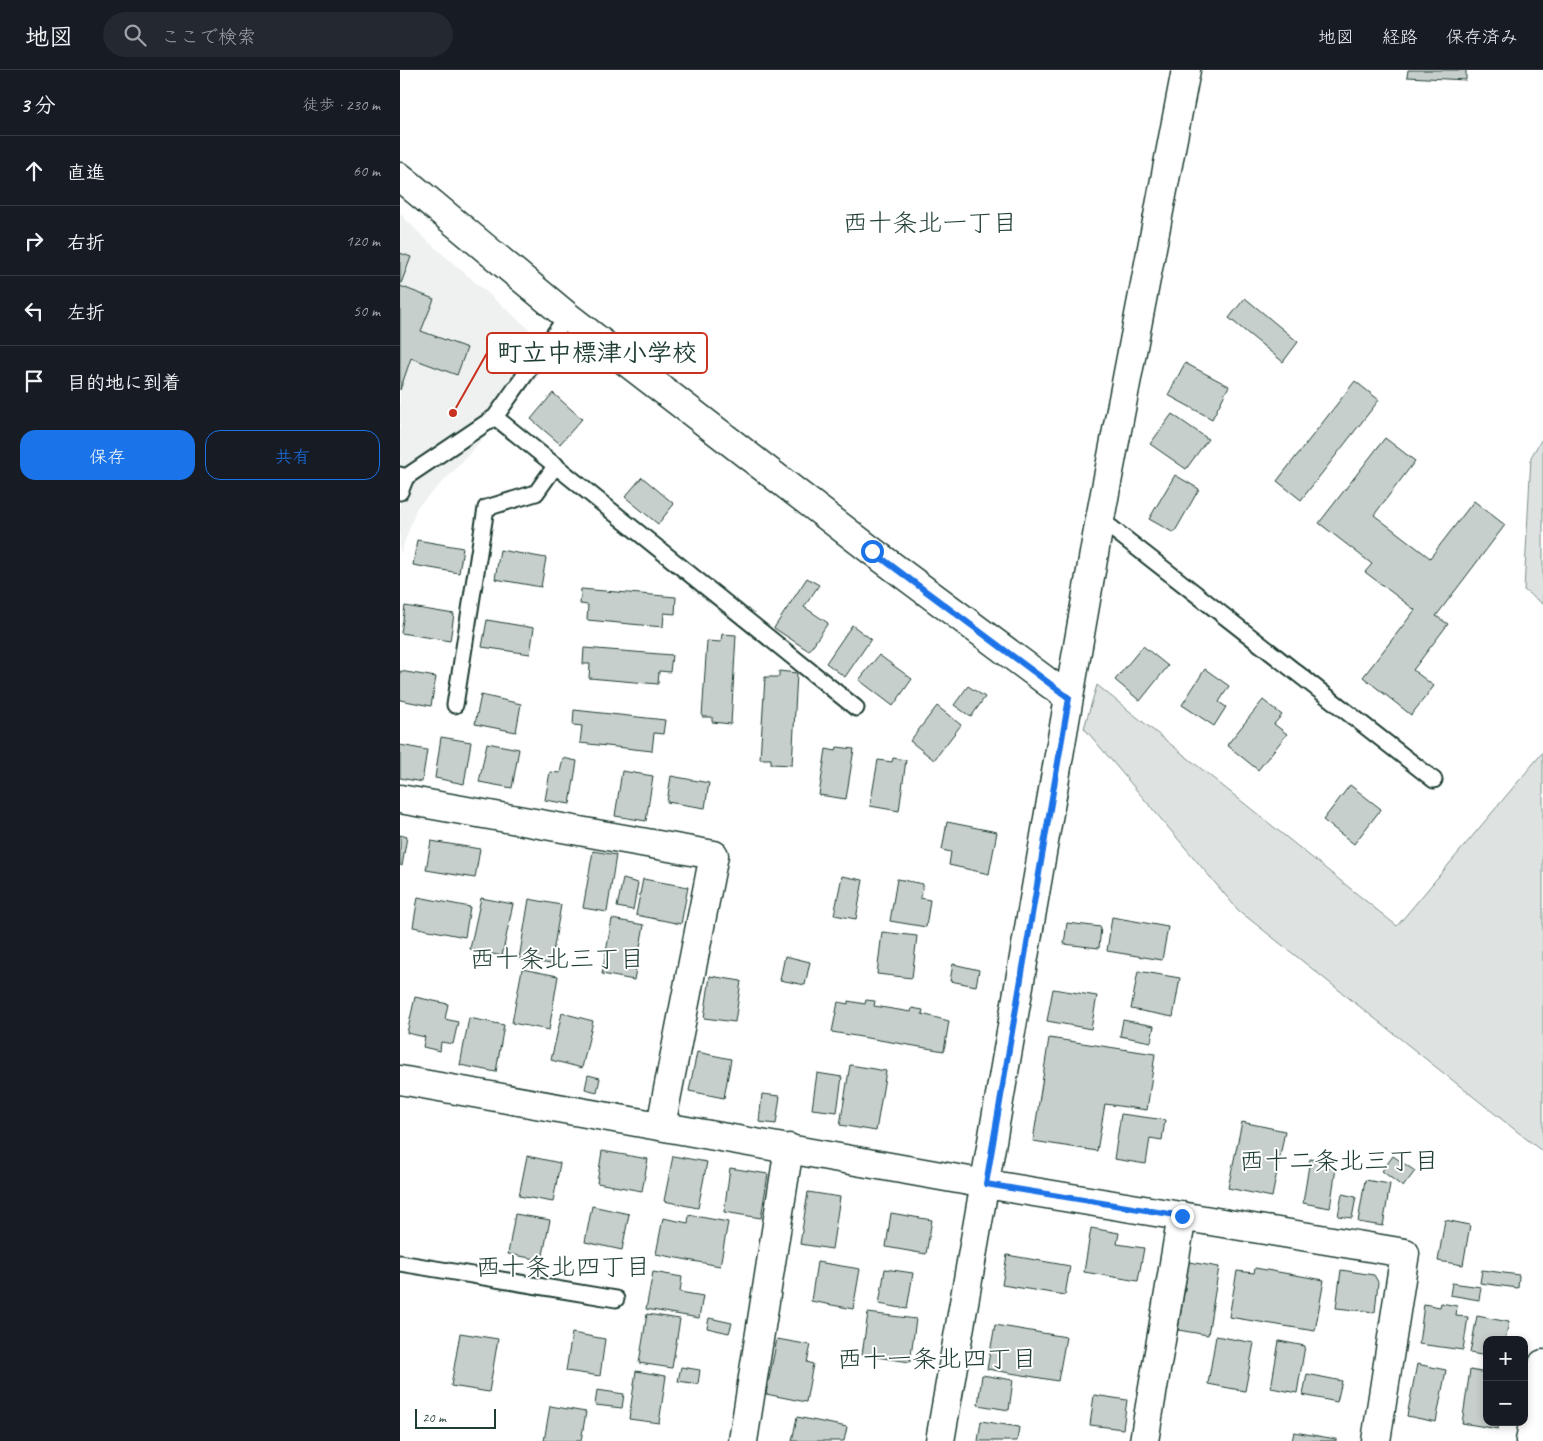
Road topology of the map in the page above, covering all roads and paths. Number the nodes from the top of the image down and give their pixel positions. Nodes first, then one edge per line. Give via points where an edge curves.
1 (1186, 70) edge
2 (400, 177) edge
3 (567, 316) junction
4 (495, 417) junction
5 (556, 465) junction
6 (403, 476) edge
7 (400, 492) edge
8 (1100, 519) junction
9 (1069, 698) junction
10 (455, 705) dead end
11 (856, 708) dead end
12 (1434, 780) dead end
13 (400, 798) edge
14 (400, 1080) edge
15 (661, 1125) junction
16 (789, 1148) junction
17 (986, 1184) junction
18 (1182, 1216) junction
19 (400, 1264) edge
20 (616, 1299) dead end
21 (1543, 1364) edge
22 (743, 1441) edge
23 (940, 1441) edge
24 (1144, 1441) edge
25 (1376, 1441) edge
26 (1530, 1441) edge

1 - 8 street
2 - 3 street
3 - 4 lane
3 - 9 street
4 - 5 lane
4 - 6 lane
5 - 10 lane via 536,493 486,508
5 - 11 lane
6 - 7 lane
8 - 9 street
8 - 12 lane
9 - 17 street
13 - 15 street via 714,855
14 - 15 street
15 - 16 street
16 - 17 street
16 - 22 street
17 - 18 street
17 - 23 street
18 - 24 street
18 - 25 street via 1405,1253
19 - 20 lane
21 - 26 street

